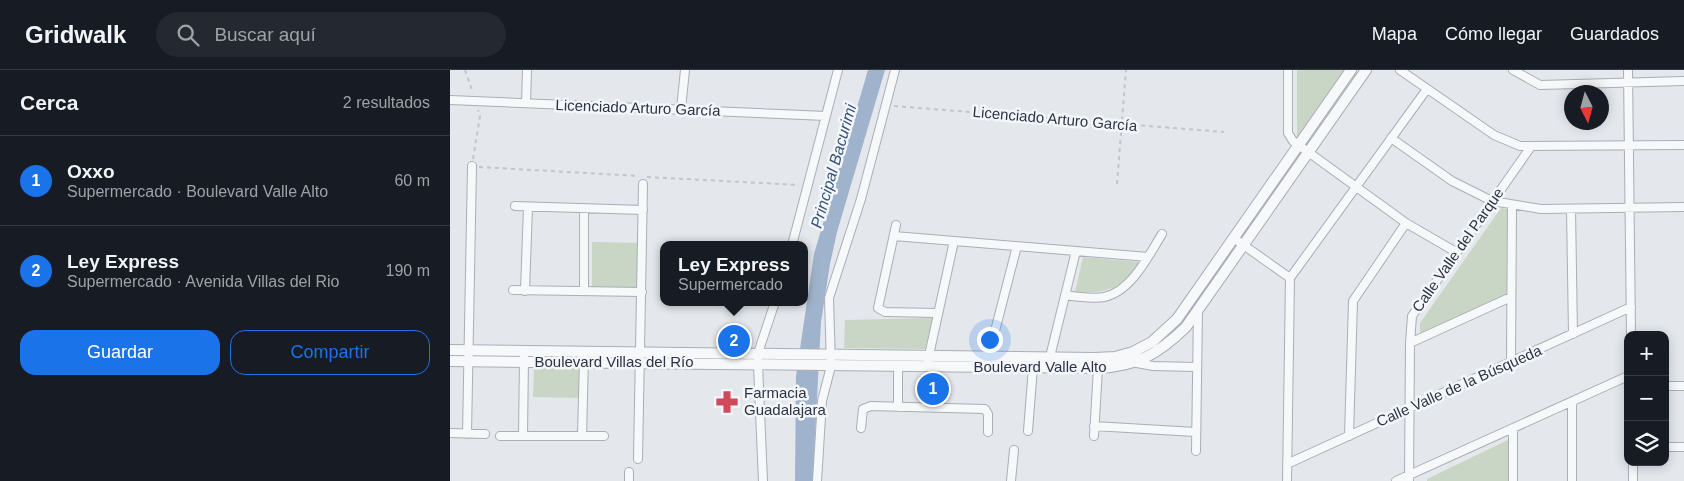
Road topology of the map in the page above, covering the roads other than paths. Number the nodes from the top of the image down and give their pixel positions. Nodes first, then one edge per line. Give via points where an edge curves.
1 (527, 70) edge
2 (685, 70) edge
3 (838, 70) edge
4 (895, 70) edge
5 (1288, 70) edge
6 (1351, 70) edge
7 (1366, 70) edge
8 (1400, 70) edge
9 (1513, 70) edge
10 (1628, 70) edge
11 (1684, 81) edge
12 (1628, 82) junction
13 (1427, 88) junction
14 (450, 100) edge
15 (526, 103) junction
16 (681, 109) junction
17 (826, 116) junction
18 (1391, 138) junction
19 (1629, 145) junction
20 (1684, 145) edge
21 (1298, 146) junction
22 (1530, 148) junction
23 (1307, 153) junction
24 (472, 166) road end
25 (643, 184) dead end
26 (1356, 187) junction
27 (1492, 202) junction
28 (515, 206) dead end
29 (1512, 206) junction
30 (528, 207) junction
31 (1684, 207) edge
32 (584, 208) junction
33 (1630, 208) junction
34 (1570, 209) junction
35 (643, 210) junction
36 (1406, 223) junction
37 (896, 225) dead end
38 (1162, 234) dead end
39 (894, 236) junction
40 (793, 241) edge
41 (954, 241) junction
42 (1239, 242) junction
43 (1017, 246) junction
44 (1076, 251) junction
45 (1456, 252) junction
46 (1148, 257) junction
47 (1290, 278) junction
48 (513, 290) dead end
49 (525, 291) junction
50 (584, 291) junction
51 (642, 292) junction
52 (1065, 295) junction
53 (1511, 297) junction
54 (774, 306) edge
55 (1631, 307) junction
56 (1198, 310) junction
57 (938, 313) junction
58 (1631, 331) edge
59 (1573, 334) junction
60 (1410, 343) junction
61 (450, 350) edge
62 (468, 350) junction
63 (524, 350) junction
64 (640, 350) junction
65 (585, 351) junction
66 (758, 353) junction
67 (929, 356) junction
68 (988, 358) junction
69 (778, 359) junction
70 (450, 361) edge
71 (468, 361) junction
72 (828, 361) junction
73 (524, 362) junction
74 (640, 362) junction
75 (1511, 362) junction
76 (584, 363) junction
77 (1049, 363) junction
78 (1136, 363) junction
79 (758, 365) junction
80 (898, 367) junction
81 (926, 367) junction
82 (1033, 367) junction
83 (1196, 367) junction
84 (1098, 368) junction
85 (1624, 378) edge
86 (1669, 386) edge
87 (1684, 386) edge
88 (1572, 403) junction
89 (898, 407) junction
90 (1410, 409) junction
91 (1094, 426) junction
92 (861, 428) dead end
93 (1513, 428) junction
94 (1028, 431) dead end
95 (988, 432) dead end
96 (1195, 432) junction
97 (450, 433) edge
98 (467, 434) junction
99 (484, 434) dead end
100 (500, 436) dead end
101 (523, 436) junction
102 (582, 436) junction
103 (604, 436) dead end
104 (1094, 436) dead end
105 (1349, 436) junction
106 (1669, 447) edge
107 (1684, 447) edge
108 (1014, 450) dead end
109 (1196, 451) dead end
110 (638, 460) dead end
111 (1287, 464) junction
112 (1633, 466) edge
113 (629, 472) dead end
114 (1409, 478) edge
115 (629, 481) edge
116 (763, 481) edge
117 (817, 481) edge
118 (1011, 481) edge
119 (1287, 481) edge
120 (1396, 481) edge
121 (1513, 481) edge
122 (1572, 481) edge
123 (1633, 481) edge

1 - 15 street
2 - 16 street
3 - 17 street
4 - 72 street via 861,199 828,298
5 - 21 street via 1288,133
6 - 21 street, Boulevard Valle Alto
7 - 23 street, Boulevard Valle Alto
8 - 13 street
9 - 12 street via 1540,84
10 - 12 street
11 - 12 street
12 - 19 street
13 - 18 street
13 - 22 street via 1494,135
14 - 15 street, Licenciado Arturo García
15 - 16 street, Licenciado Arturo García
16 - 17 street, Licenciado Arturo García
17 - 40 street
18 - 26 street
18 - 27 street via 1452,181
19 - 20 street
19 - 22 street
19 - 33 street
21 - 23 street
21 - 42 street, Boulevard Valle Alto
22 - 27 street, Calle Valle del Parque
23 - 26 street
23 - 42 street, Boulevard Valle Alto
24 - 62 street
25 - 35 street
26 - 36 street
26 - 47 street
27 - 29 street
27 - 45 street, Calle Valle del Parque
28 - 30 street
29 - 34 street
29 - 53 street
30 - 32 street
30 - 49 street
31 - 33 street
32 - 35 street
32 - 50 street
33 - 34 street
33 - 55 street
34 - 59 street
35 - 51 street
36 - 45 street
36 - 105 street via 1353,301
37 - 39 street
38 - 46 street
39 - 41 street
39 - 57 street via 878,308 885,312
41 - 43 street
41 - 57 street
42 - 47 street
42 - 56 street, Boulevard Valle Alto
42 - 77 street, Boulevard Valle Alto via 1178,319 1152,342 1115,357
43 - 44 street
43 - 68 street
44 - 46 street
44 - 52 street
45 - 60 street, Calle Valle del Parque via 1412,316
46 - 52 street via 1129,281 1112,294 1094,298
47 - 111 street
48 - 49 street
49 - 50 street
50 - 51 street
51 - 64 street
52 - 77 street
53 - 60 street
53 - 75 street
54 - 66 street
55 - 58 street
55 - 59 street, Calle Valle de la Búsqueda
56 - 78 street, Boulevard Valle Alto via 1186,328 1167,345
56 - 83 street
57 - 67 street
59 - 75 street, Calle Valle de la Búsqueda
60 - 90 street, Calle Valle del Parque
61 - 62 street, Boulevard Villas del Río
62 - 63 street, Boulevard Villas del Río
62 - 71 street
63 - 65 street, Boulevard Villas del Río
63 - 73 street
64 - 65 street, Boulevard Villas del Río
64 - 66 street, Boulevard Villas del Río
64 - 74 street
65 - 76 street
66 - 69 street, Boulevard Villas del Río
66 - 79 street
67 - 68 street, Boulevard Valle Alto
67 - 72 street, Boulevard Valle Alto
67 - 81 street
68 - 77 street, Boulevard Valle Alto
69 - 72 street, Boulevard Valle Alto
69 - 79 street, Boulevard Villas del Río
70 - 71 street, Boulevard Villas del Río
71 - 73 street, Boulevard Villas del Río
71 - 98 street
72 - 80 street, Boulevard Valle Alto
72 - 117 street
73 - 76 street, Boulevard Villas del Río
73 - 101 street
74 - 76 street, Boulevard Villas del Río
74 - 79 street, Boulevard Villas del Río
74 - 110 street
75 - 90 street, Calle Valle de la Búsqueda
76 - 102 street
77 - 82 street, Boulevard Valle Alto
77 - 84 street, Boulevard Valle Alto
78 - 83 street
78 - 84 street, Boulevard Valle Alto
79 - 116 street
80 - 81 street, Boulevard Valle Alto
80 - 89 street
81 - 82 street, Boulevard Valle Alto
82 - 94 street
83 - 96 street
84 - 91 street
85 - 88 street
86 - 87 street
88 - 93 street
88 - 122 street
89 - 92 street via 871,406 863,409
89 - 95 street via 985,409
90 - 105 street, Calle Valle de la Búsqueda
90 - 114 street, Calle Valle del Parque
91 - 96 street
91 - 104 street
93 - 114 street
93 - 121 street
96 - 109 street
97 - 98 street
98 - 99 street
100 - 101 street
101 - 102 street
102 - 103 street
105 - 111 street, Calle Valle de la Búsqueda
106 - 107 street
108 - 118 street
111 - 119 street
112 - 123 street
113 - 115 street
114 - 120 street

